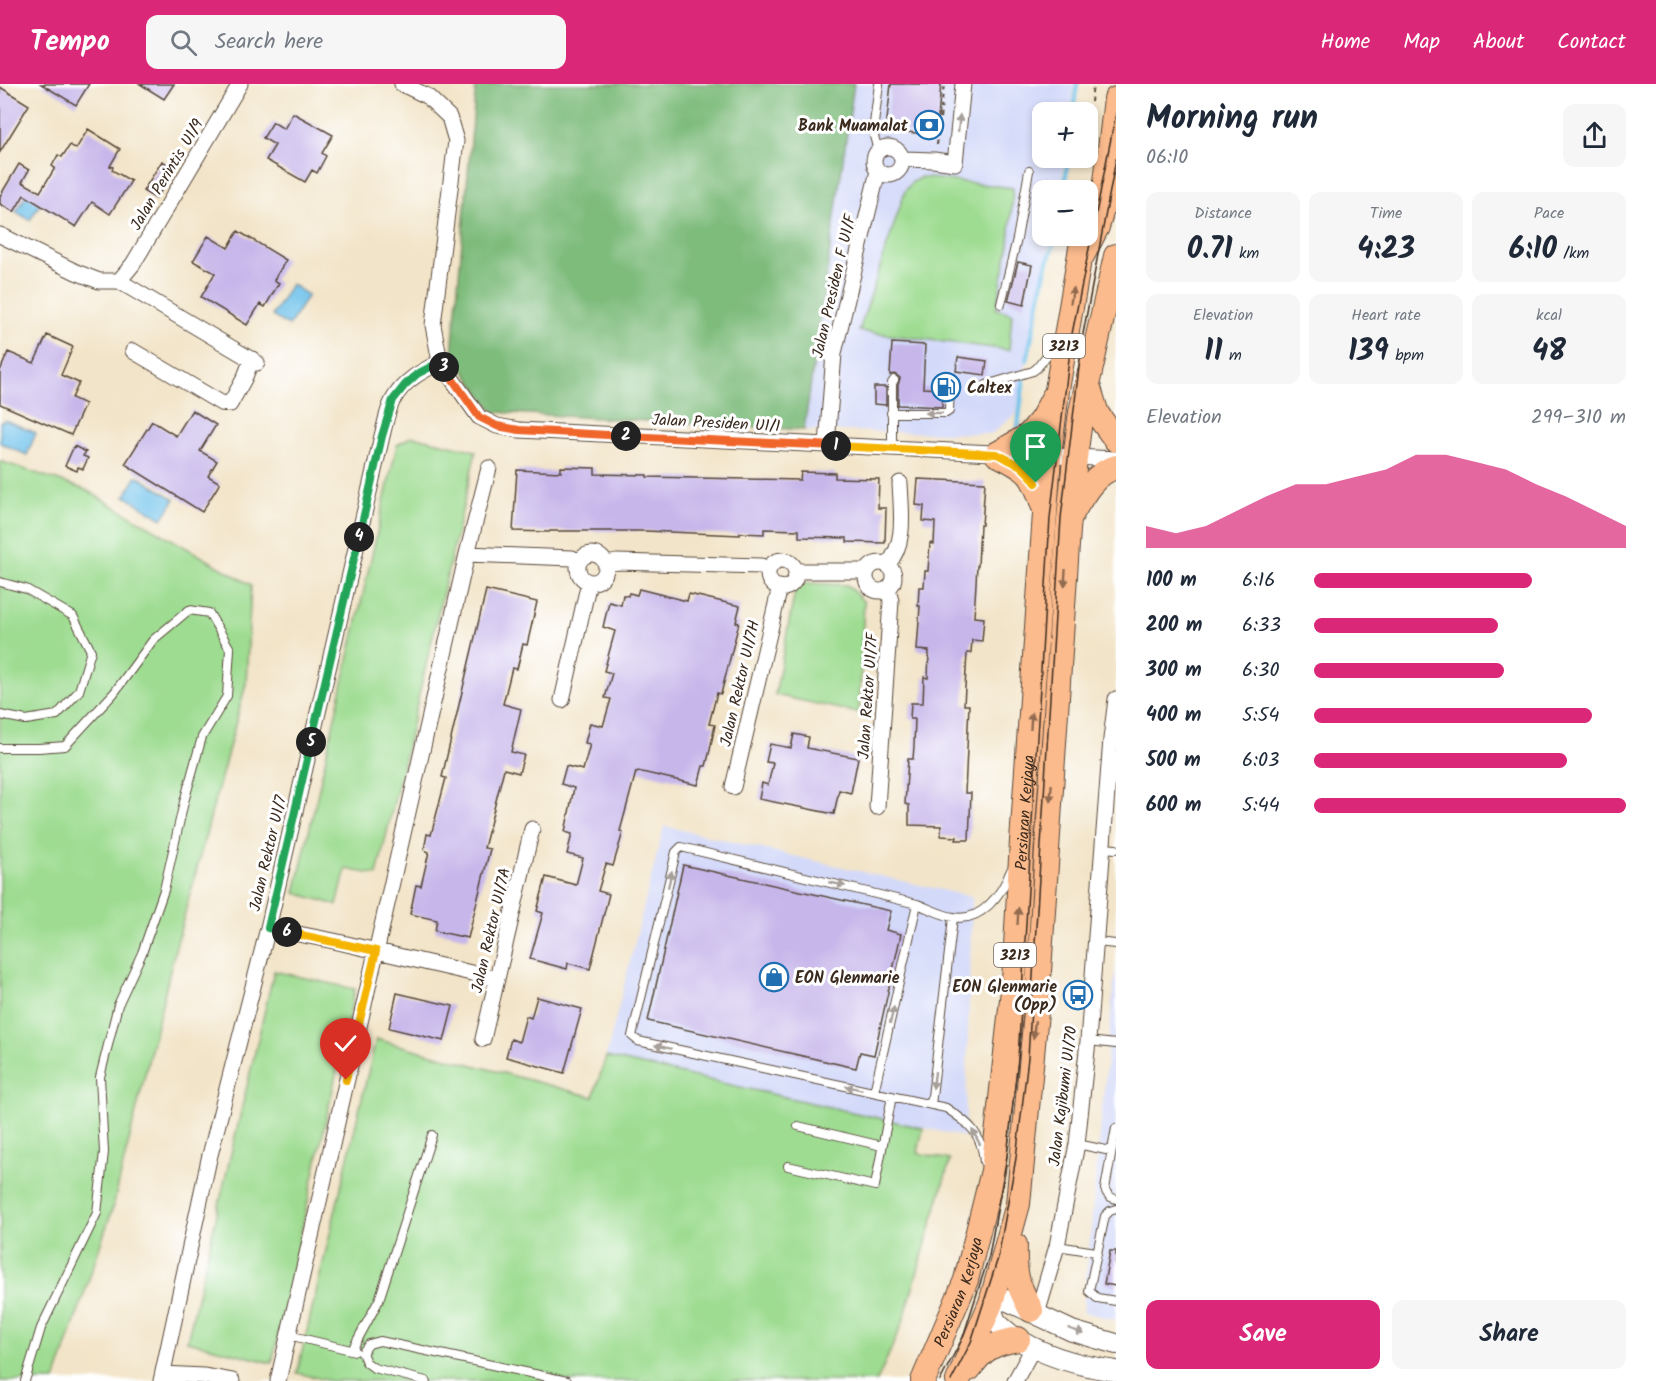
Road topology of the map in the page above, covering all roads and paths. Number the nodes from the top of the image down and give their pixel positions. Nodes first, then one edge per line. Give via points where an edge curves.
1 (240, 84) edge
2 (402, 84) edge
3 (879, 84) edge
4 (944, 84) edge
5 (963, 84) edge
6 (1093, 84) edge
7 (1104, 84) edge
8 (1116, 99) edge
9 (1091, 102) edge
10 (937, 145) dead end
11 (878, 151) junction
12 (903, 159) junction
13 (878, 171) junction
14 (1029, 171) dead end
15 (1092, 180) edge
16 (0, 235) edge
17 (1081, 246) edge
18 (1116, 256) edge
19 (1078, 264) junction
20 (119, 281) junction
21 (1001, 304) dead end
22 (1066, 330) junction
23 (133, 351) dead end
24 (440, 362) junction
25 (894, 380) dead end
26 (1087, 382) junction
27 (950, 383) dead end
28 (986, 385) dead end
29 (1057, 390) junction
30 (891, 413) junction
31 (1116, 440) edge
32 (827, 445) junction
33 (892, 448) junction
34 (997, 454) junction
35 (1049, 457) junction
36 (1075, 458) junction
37 (1116, 459) edge
38 (1116, 467) edge
39 (489, 468) dead end
40 (900, 483) dead end
41 (1057, 518) junction
42 (467, 554) junction
43 (579, 562) junction
44 (606, 564) junction
45 (887, 565) junction
46 (769, 569) junction
47 (796, 571) junction
48 (867, 571) junction
49 (0, 582) edge
50 (589, 582) junction
51 (780, 587) junction
52 (888, 588) junction
53 (562, 699) dead end
54 (1116, 699) edge
55 (0, 715) edge
56 (1113, 740) edge
57 (0, 748) edge
58 (733, 787) dead end
59 (877, 807) dead end
60 (532, 829) dead end
61 (1022, 841) junction
62 (1109, 848) edge
63 (917, 904) junction
64 (953, 918) junction
65 (268, 928) junction
66 (1095, 942) junction
67 (1116, 944) edge
68 (376, 951) junction
69 (497, 979) junction
70 (483, 1039) dead end
71 (1088, 1041) junction
72 (1116, 1044) edge
73 (1006, 1051) junction
74 (874, 1092) junction
75 (892, 1096) junction
76 (932, 1104) junction
77 (798, 1126) dead end
78 (1116, 1128) edge
79 (432, 1135) dead end
80 (1077, 1144) junction
81 (882, 1146) junction
82 (1111, 1151) junction
83 (788, 1166) dead end
84 (987, 1193) junction
85 (1116, 1199) edge
86 (1017, 1204) junction
87 (1116, 1209) edge
88 (1057, 1246) junction
89 (1096, 1252) junction
90 (1116, 1301) edge
91 (991, 1303) junction
92 (1034, 1312) junction
93 (288, 1335) junction
94 (1025, 1343) junction
95 (1116, 1344) edge
96 (352, 1350) junction
97 (362, 1353) junction
98 (1116, 1371) edge
99 (162, 1378) edge
100 (25, 1381) edge
101 (232, 1381) edge
102 (278, 1381) edge
103 (426, 1381) edge
104 (567, 1381) edge
105 (923, 1381) edge
106 (937, 1381) edge
107 (959, 1381) edge
108 (1015, 1381) edge

1 - 20 street, Jalan Perintis U1/9 via 133,264
2 - 24 street, Jalan Presiden U1/1 via 427,96 449,117 456,141 433,325
3 - 11 lane via 873,132
4 - 10 path
12 -> 5 street via 955,163
6 - 9 path
7 - 15 main road
8 - 19 main road via 1103,206
11 - 12 street via 895,148
11 - 13 street, Jalan Presiden F U1/F via 874,163
12 - 13 street via 895,174
13 - 32 street, Jalan Presiden F U1/F via 834,353
14 - 21 lane
16 - 20 street via 99,281
17 - 19 main road, Persiaran Kerjaya / 3213
18 - 26 main road, Persiaran Kerjaya / 3213
22 -> 19 main road, Persiaran Kerjaya / 3213
20 - 23 street via 254,361 230,404 221,403
22 - 28 lane via 1033,371
22 - 29 main road, Persiaran Kerjaya / 3213
24 - 32 street, Jalan Presiden U1/1 via 479,417 497,426
24 - 65 street, Jalan Rektor U1/7 via 417,374 393,400
25 - 30 lane
26 - 31 main road via 1097,414
26 - 36 main road, Persiaran Kerjaya / 3213
27 -> 30 lane via 946,413
29 - 34 main road via 1029,435
29 - 35 main road, Persiaran Kerjaya / 3213
30 - 33 lane
32 - 33 street, Jalan Presiden U1/1
33 - 34 street, Jalan Presiden U1/1
34 - 35 street, Jalan Presiden U1/1
34 - 41 main road via 1030,475
35 - 36 street, Jalan Presiden U1/1
35 - 41 main road, Persiaran Kerjaya / 3213
36 - 37 street, Jalan Presiden U1/1
36 - 41 main road, Persiaran Kerjaya / 3213
38 - 41 main road via 1095,479 1078,503
39 - 42 street
40 - 45 street via 901,534
61 -> 41 main road, Persiaran Kerjaya / 3213
41 -> 86 main road, Persiaran Kerjaya / 3213 via 1037,1002
42 - 43 street via 572,558
42 - 68 street
43 - 44 street via 585,555 594,554
43 - 50 street via 579,574
44 - 46 street
44 - 50 street via 602,578
45 - 48 street via 874,564
45 - 52 street via 893,576
46 - 47 street via 783,560
46 - 51 street via 771,581
47 - 48 street
47 - 51 street via 792,583
48 - 52 street via 866,580 871,587 879,591
49 - 55 lane via 26,589 73,616 91,651 79,691 57,716 26,720
50 - 53 street
51 - 58 street, Jalan Rektor U1/7H
52 - 59 street, Jalan Rektor U1/7F via 891,601
54 - 56 street, Jalan Kajibumi U1/70
56 - 62 street, Jalan Kajibumi U1/70
57 - 100 lane via 65,746 114,693 153,640 189,610 209,613 230,649 227,696 202,737 164,890 118,1005 100,1077 104,1152 97,1213 41,1328
60 - 69 street, Jalan Rektor U1/7A
61 - 64 lane via 1009,876 986,909 969,917
73 -> 61 main road, Persiaran Kerjaya / 3213
62 - 66 street, Jalan Kajibumi U1/70
63 - 64 lane
74 -> 63 lane
74 -> 63 lane via 638,1041 632,1036 676,852 681,847
64 -> 76 lane
65 - 68 street
65 - 99 street, Jalan Rektor U1/7 via 209,1159
66 - 67 lane
66 - 71 street, Jalan Kajibumi U1/70
68 - 69 street
68 - 93 street
69 - 70 street, Jalan Rektor U1/7A
71 - 72 lane
71 - 80 street, Jalan Kajibumi U1/70
73 - 84 main road, Persiaran Kerjaya / 3213 via 993,1171
73 - 91 main road via 1006,1133 993,1234 983,1275 984,1290
74 - 75 lane
75 - 76 lane
75 - 81 lane
84 -> 76 lane via 984,1154 978,1136 966,1121
77 - 81 lane
78 - 82 lane
79 - 96 lane via 379,1300
80 - 82 lane
80 - 88 street, Jalan Kajibumi U1/70
81 - 83 lane via 875,1186
82 - 85 lane via 1105,1189 1107,1195
84 - 105 main road, Persiaran Kerjaya / 3213 via 966,1280
86 - 91 main road, Persiaran Kerjaya / 3213
86 - 92 main road via 1014,1268 1017,1283
87 - 89 lane via 1105,1216
88 - 89 lane
88 - 92 street, Jalan Kajibumi U1/70
89 - 90 lane via 1089,1291 1097,1298
91 - 92 street via 1006,1300
91 - 94 street via 996,1321
91 - 106 main road via 972,1310 966,1318
91 - 107 main road, Persiaran Kerjaya / 3213
92 -> 95 street via 1072,1331
93 - 96 lane
93 - 102 street
94 - 98 street via 1064,1359
94 - 107 main road via 996,1343 980,1354
94 - 108 street
96 - 97 lane
97 - 103 lane via 374,1368
97 - 104 lane via 369,1344 380,1341
99 - 101 street via 203,1376

